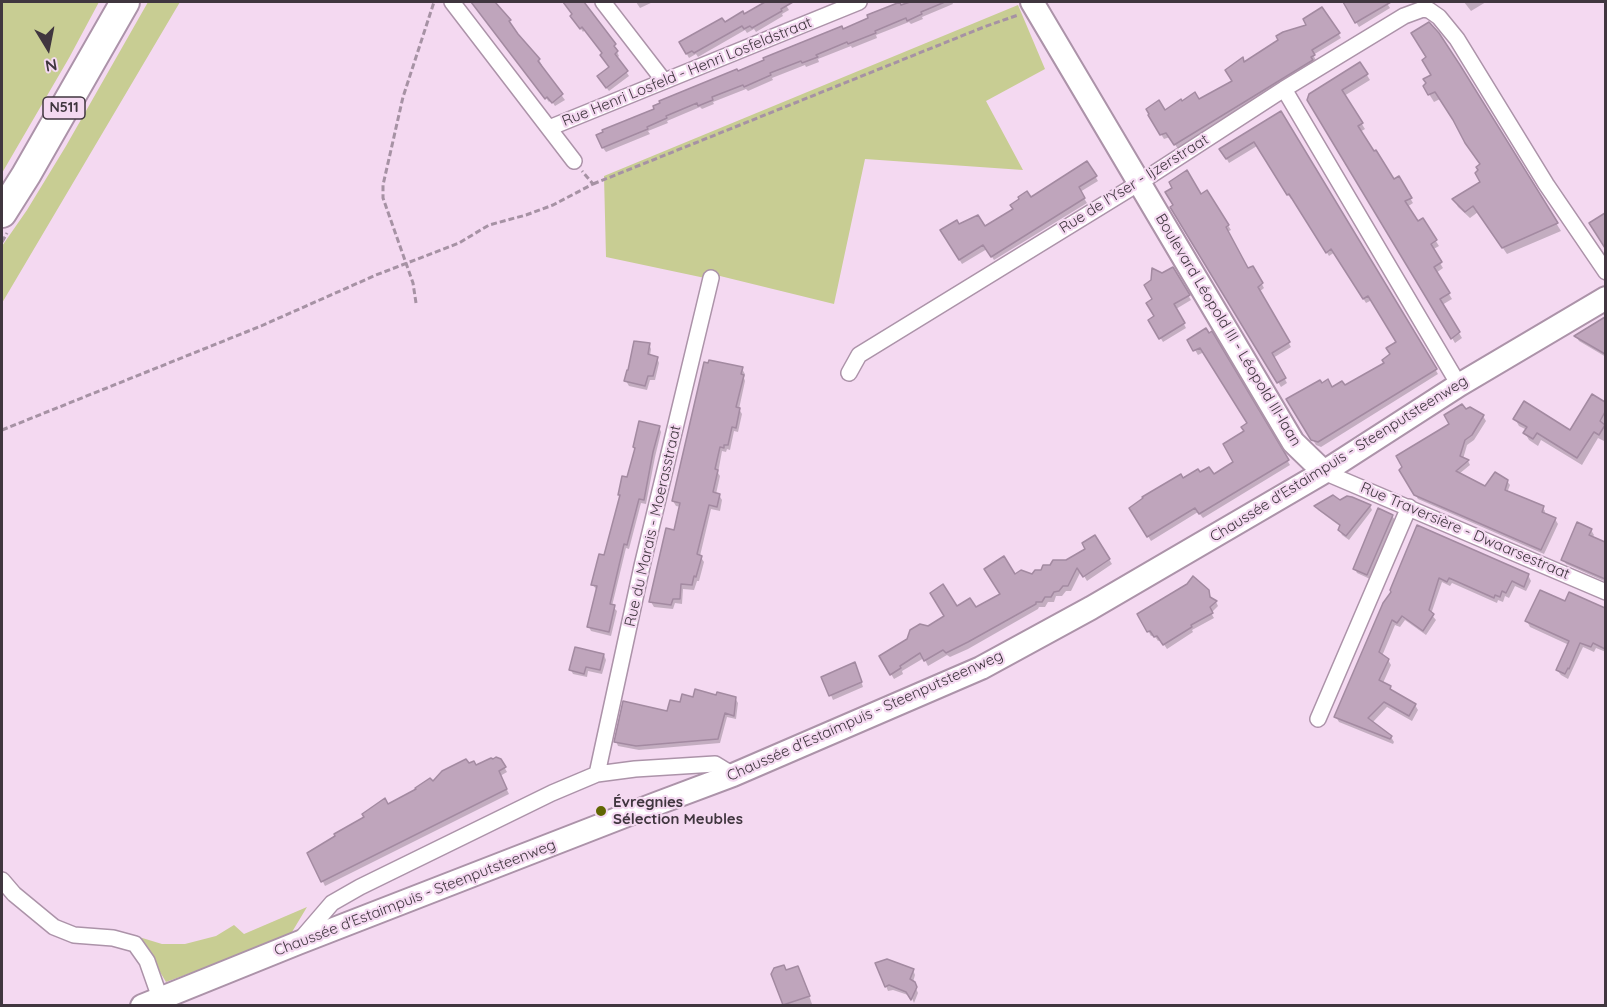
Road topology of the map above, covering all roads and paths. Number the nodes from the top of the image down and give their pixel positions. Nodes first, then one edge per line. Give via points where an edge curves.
1 (125, 2) edge
2 (434, 2) edge
3 (452, 2) edge
4 (603, 2) edge
5 (859, 2) edge
6 (1035, 5) edge
7 (827, 7) edge
8 (664, 81) junction
9 (1284, 89) junction
10 (549, 128) junction
11 (574, 161) joint
12 (1139, 183) junction
13 (592, 184) junction
14 (2, 213) edge
15 (406, 263) junction
16 (1605, 272) edge
17 (711, 278) dead end
18 (1605, 298) edge
19 (416, 303) dead end
20 (849, 374) dead end
21 (1459, 385) junction
22 (2, 430) edge
23 (1324, 472) junction
24 (1409, 507) junction
25 (1605, 592) edge
26 (1318, 719) dead end
27 (597, 774) junction
28 (733, 775) junction
29 (2, 880) edge
30 (298, 943) junction
31 (148, 1004) edge

1 - 14 highway, N511
2 - 15 path via 403,98 383,185 388,215
3 - 10 street
4 - 8 street
5 - 7 street, Rue Henri Losfeld - Henri Losfeldstraat
6 - 12 main road, Boulevard Léopold III - Léopold III-laan
6 - 13 path
7 - 8 street, Rue Henri Losfeld - Henri Losfeldstraat
8 - 10 street, Rue Henri Losfeld - Henri Losfeldstraat
9 - 12 street, Rue de l'Yser - Ijzerstraat
9 - 16 street, Rue de l'Yser - Ijzerstraat via 1404,16 1428,10 1457,39
9 - 21 street
10 - 11 street
11 - 13 path
12 - 20 street, Rue de l'Yser - Ijzerstraat via 859,355
12 - 23 main road, Boulevard Léopold III - Léopold III-laan via 1293,442
13 - 15 path via 553,205 489,225 459,243
15 - 19 path
15 - 22 path
17 - 27 street, Rue du Marais - Moerasstraat
18 - 21 main road, Chaussée d'Estaimpuis - Steenputsteenweg
21 - 23 main road, Chaussée d'Estaimpuis - Steenputsteenweg
23 - 24 street, Rue Traversière - Dwaarsestraat
23 - 28 main road, Chaussée d'Estaimpuis - Steenputsteenweg via 981,668
24 - 25 street, Rue Traversière - Dwaarsestraat
24 - 26 street
27 - 28 street via 715,764
27 - 30 street via 360,887 332,903
28 - 30 main road, Chaussée d'Estaimpuis - Steenputsteenweg
29 - 31 street via 54,927 74,935 135,944 147,961
30 - 31 main road, Chaussée d'Estaimpuis - Steenputsteenweg

